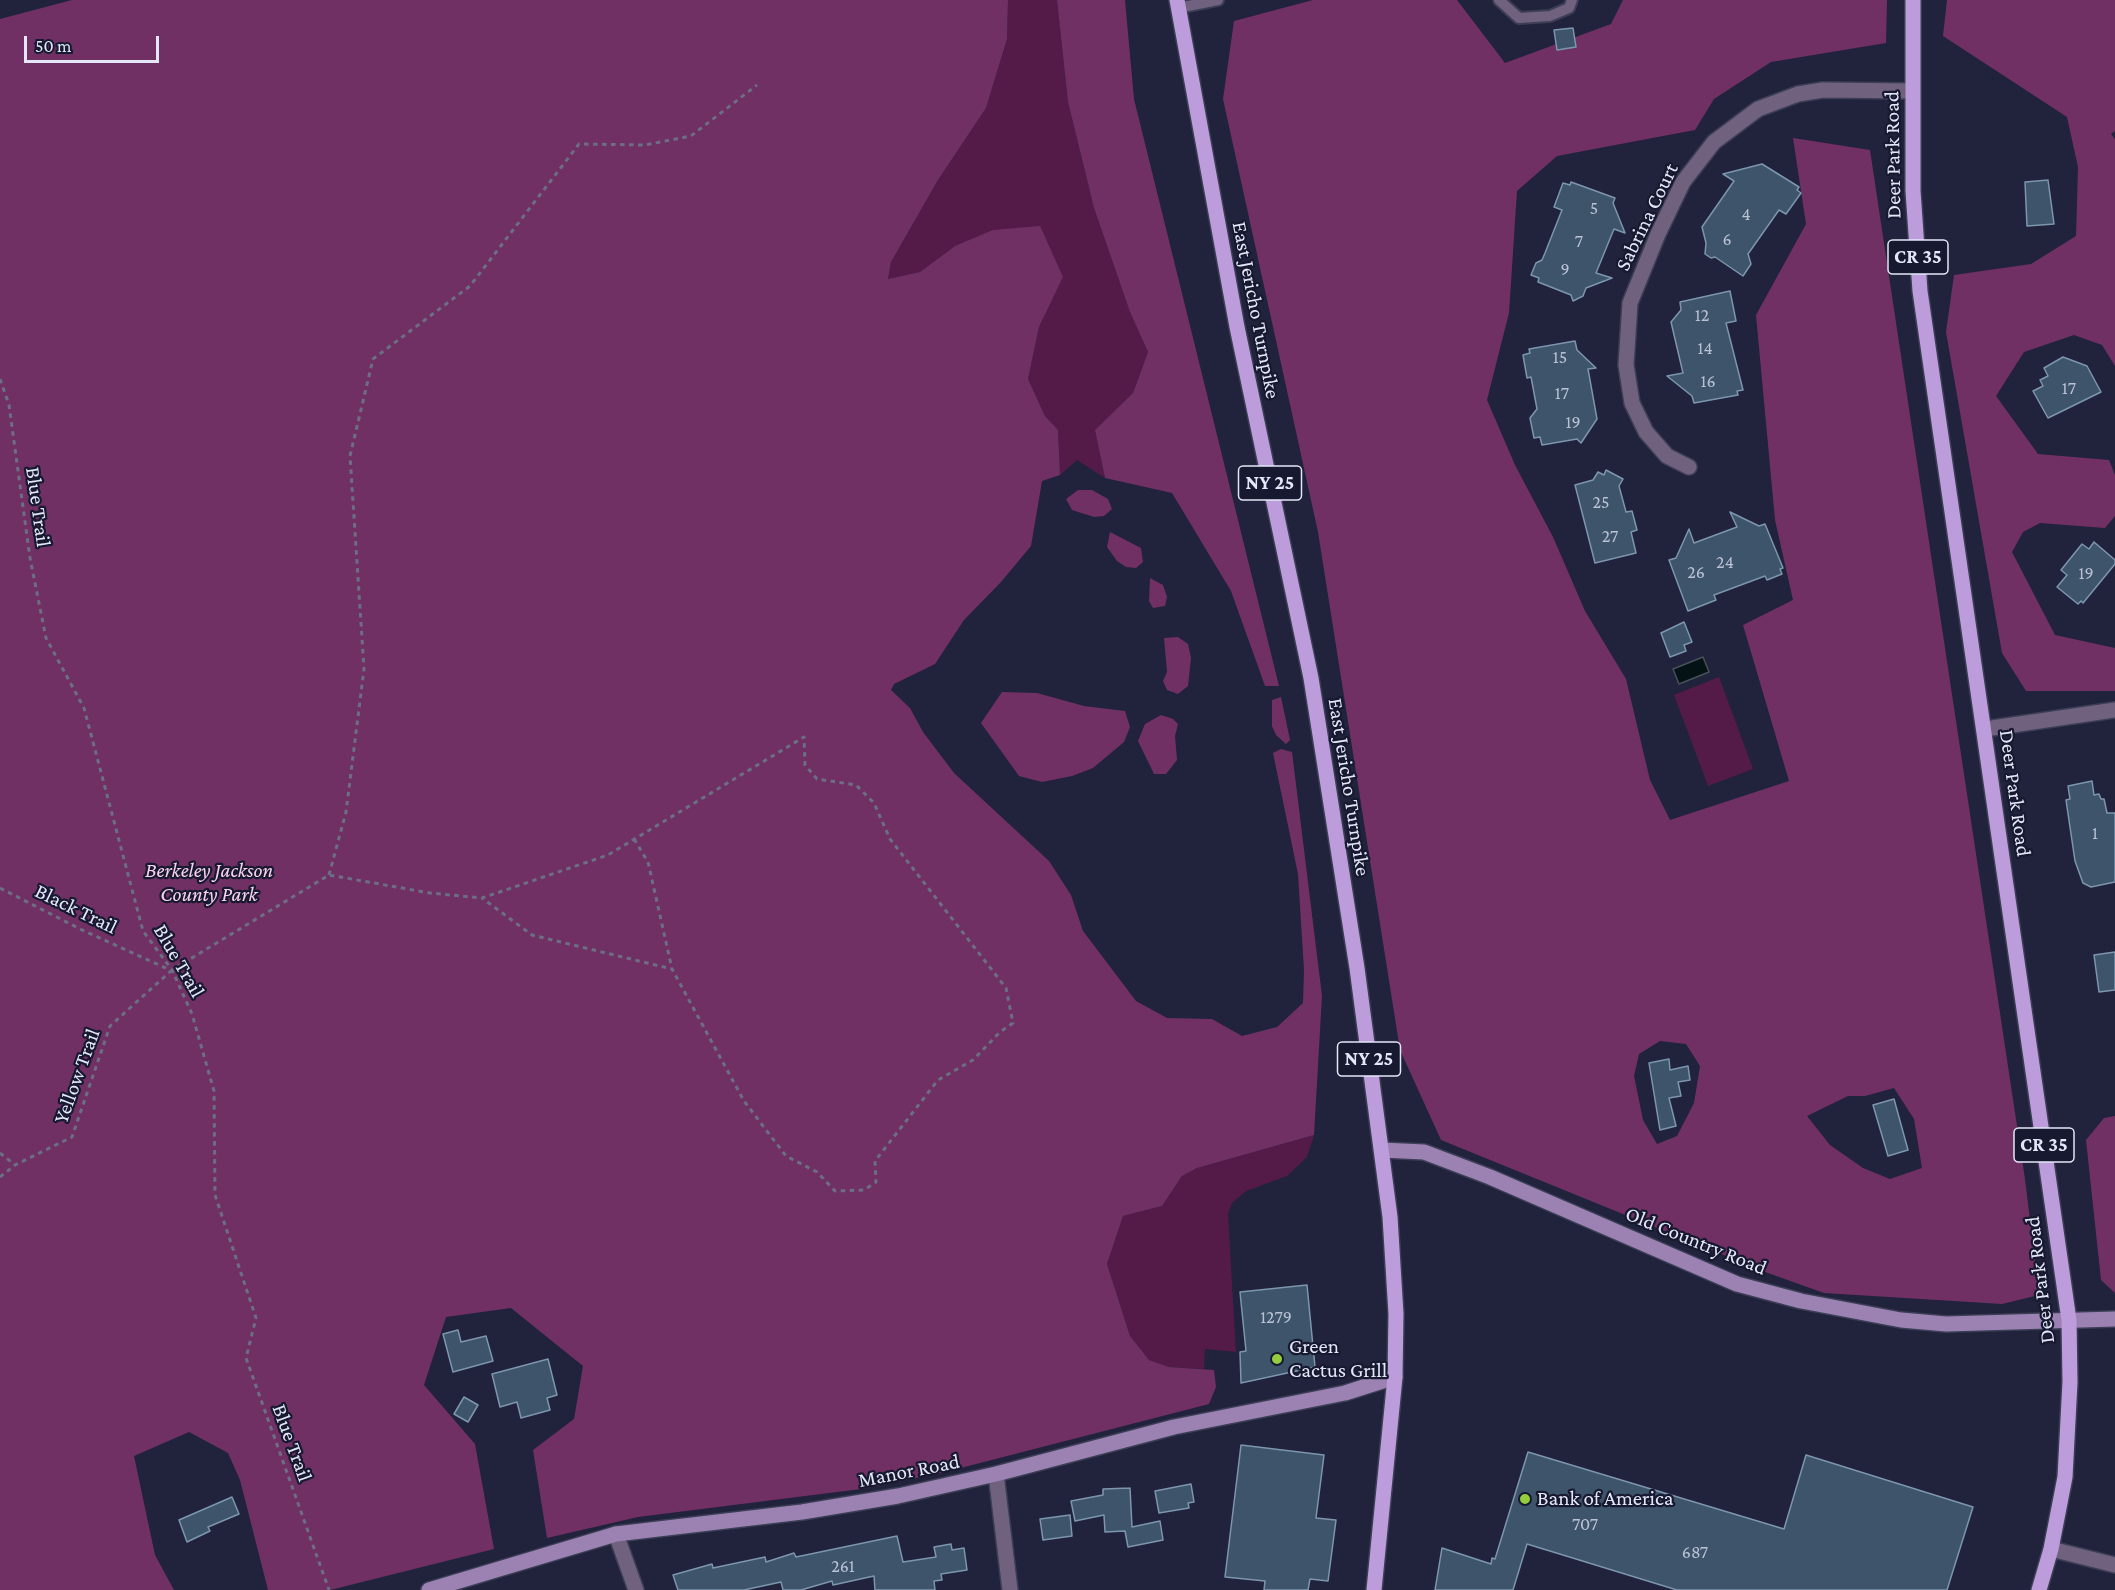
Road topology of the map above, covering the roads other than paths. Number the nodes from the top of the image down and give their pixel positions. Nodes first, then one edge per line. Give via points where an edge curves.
1 (1218, 0) edge
2 (1499, 0) edge
3 (1572, 0) edge
4 (1913, 0) edge
5 (1177, 4) edge
6 (1912, 91) junction
7 (1689, 467) dead end
8 (2115, 710) edge
9 (1985, 729) junction
10 (1382, 1150) junction
11 (2115, 1319) edge
12 (2069, 1320) junction
13 (1395, 1377) junction
14 (996, 1474) junction
15 (615, 1534) junction
16 (2051, 1549) junction
17 (2115, 1566) edge
18 (429, 1590) edge
19 (636, 1590) edge
20 (1010, 1590) edge
21 (1374, 1590) edge
22 (2039, 1590) edge

1 - 5 lane
2 - 3 lane via 1519,18 1550,16 1569,8
4 - 6 main road, Deer Park Road / CR 35
5 - 10 main road, East Jericho Turnpike / NY 25 via 1237,327 1311,678
6 - 7 street, Sabrina Court via 1823,90 1798,94 1758,109 1714,142 1683,182 1630,303 1626,365 1632,403 1646,432 1667,456
6 - 9 main road, Deer Park Road / CR 35 via 1920,291
8 - 9 street
9 - 12 main road, Deer Park Road / CR 35
10 - 12 street, Old Country Road via 1424,1152 1501,1181 1737,1284 1801,1300 1901,1320 1946,1324
10 - 13 main road, East Jericho Turnpike / NY 25 via 1396,1314
11 - 12 street, Old Country Road
12 - 16 main road, Deer Park Road / CR 35 via 2065,1477
13 - 14 street, Manor Road via 1345,1393 1174,1427
13 - 21 main road, East Jericho Turnpike / NY 25
14 - 15 street, Manor Road via 802,1512
14 - 20 street
15 - 18 street, Manor Road
15 - 19 street
16 - 17 street
16 - 22 main road, Deer Park Road / CR 35

